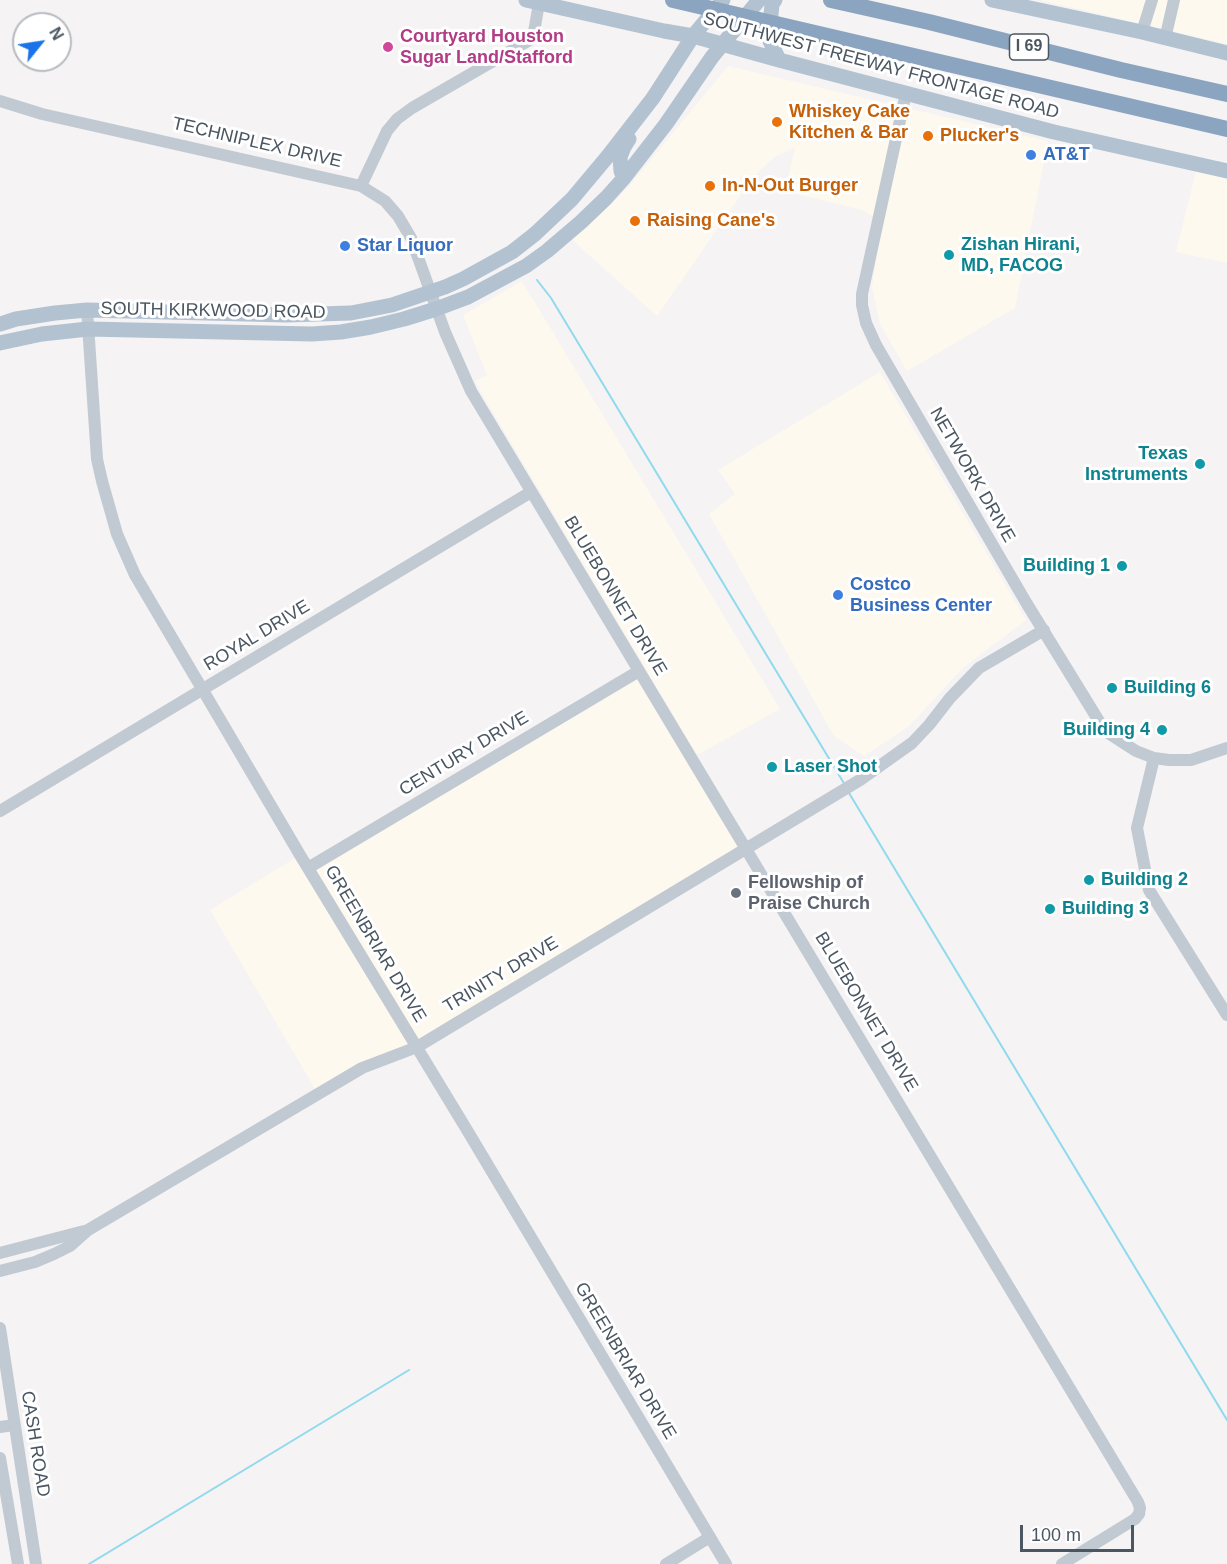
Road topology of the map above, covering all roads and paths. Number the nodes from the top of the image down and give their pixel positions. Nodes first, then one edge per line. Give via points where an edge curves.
1 (674, 0) edge
2 (708, 0) edge
3 (723, 0) edge
4 (759, 0) edge
5 (775, 0) edge
6 (831, 0) edge
7 (992, 0) edge
8 (1152, 0) edge
9 (1174, 0) edge
10 (533, 2) edge
11 (664, 31) junction
12 (1142, 32) junction
13 (693, 36) junction
14 (1165, 39) junction
15 (722, 45) junction
16 (1227, 53) edge
17 (779, 60) junction
18 (906, 93) junction
19 (1227, 94) edge
20 (0, 101) edge
21 (636, 121) junction
22 (1227, 129) edge
23 (608, 156) junction
24 (1227, 171) edge
25 (624, 178) junction
26 (361, 186) junction
27 (596, 208) junction
28 (430, 292) junction
29 (436, 309) junction
30 (87, 310) junction
31 (348, 313) junction
32 (261, 314) junction
33 (0, 324) edge
34 (88, 329) junction
35 (350, 330) junction
36 (262, 334) junction
37 (0, 343) edge
38 (531, 492) junction
39 (1044, 630) junction
40 (639, 671) junction
41 (202, 690) junction
42 (1227, 748) edge
43 (1154, 758) junction
44 (0, 811) edge
45 (746, 850) junction
46 (308, 868) junction
47 (1227, 988) edge
48 (1215, 995) junction
49 (1227, 1015) edge
50 (417, 1047) junction
51 (88, 1230) junction
52 (0, 1253) edge
53 (0, 1270) edge
54 (0, 1328) edge
55 (14, 1425) junction
56 (0, 1427) edge
57 (0, 1458) edge
58 (710, 1537) junction
59 (18, 1564) edge
60 (36, 1564) edge
61 (666, 1564) edge
62 (726, 1564) edge
63 (1062, 1564) edge

1 - 22 highway, I 69
2 - 11 main road via 693,21
3 - 13 main road, SOUTH KIRKWOOD ROAD
4 - 15 main road, SOUTH KIRKWOOD ROAD
5 - 17 main road via 769,36
6 - 19 highway, I 69
7 - 12 main road
8 - 12 street
9 - 14 street
10 - 11 main road, SOUTHWEST FREEWAY FRONTAGE ROAD
10 - 26 street via 533,38 397,119 387,131
11 - 13 main road, SOUTHWEST FREEWAY FRONTAGE ROAD
12 - 14 main road
13 - 15 main road, SOUTHWEST FREEWAY FRONTAGE ROAD
13 - 21 main road, SOUTH KIRKWOOD ROAD
14 - 16 main road
15 - 17 main road, SOUTHWEST FREEWAY FRONTAGE ROAD
15 - 25 main road, SOUTH KIRKWOOD ROAD
17 - 18 main road, SOUTHWEST FREEWAY FRONTAGE ROAD
18 - 24 main road, SOUTHWEST FREEWAY FRONTAGE ROAD
18 - 39 street, NETWORK DRIVE via 863,290 866,323
20 - 26 street, TECHNIPLEX DRIVE via 42,114
21 - 23 main road, SOUTH KIRKWOOD ROAD
21 - 25 main road via 620,157
23 - 27 main road via 614,164 614,177 596,200
23 - 28 main road, SOUTH KIRKWOOD ROAD via 572,199 527,240 492,264
25 - 27 main road, SOUTH KIRKWOOD ROAD
26 - 28 street, TECHNIPLEX DRIVE via 385,201 398,216 411,238
27 - 29 main road, SOUTH KIRKWOOD ROAD via 526,266
28 - 29 street, TECHNIPLEX DRIVE
28 - 31 main road, SOUTH KIRKWOOD ROAD
29 - 35 main road, SOUTH KIRKWOOD ROAD
29 - 38 street, BLUEBONNET DRIVE via 471,391
30 - 32 main road, SOUTH KIRKWOOD ROAD
30 - 33 main road, SOUTH KIRKWOOD ROAD
30 - 34 street, GREENBRIAR DRIVE
31 - 32 main road, SOUTH KIRKWOOD ROAD
31 - 35 main road
32 - 36 main road
34 - 36 main road, SOUTH KIRKWOOD ROAD
34 - 37 main road, SOUTH KIRKWOOD ROAD
34 - 41 street, GREENBRIAR DRIVE via 97,459 117,534 135,574
35 - 36 main road, SOUTH KIRKWOOD ROAD
38 - 40 street, BLUEBONNET DRIVE
38 - 41 street, ROYAL DRIVE
39 - 43 street, NETWORK DRIVE via 1105,730
39 - 45 street, TRINITY DRIVE via 979,668 912,744
40 - 45 street, BLUEBONNET DRIVE
40 - 46 street, CENTURY DRIVE
41 - 44 street, ROYAL DRIVE
41 - 46 street, GREENBRIAR DRIVE
42 - 43 street, NETWORK DRIVE via 1191,760
43 - 48 street via 1137,828 1149,890
45 - 50 street, TRINITY DRIVE
45 - 63 street, BLUEBONNET DRIVE via 1138,1502 1139,1514 1129,1523
46 - 50 street, GREENBRIAR DRIVE
47 - 48 street
48 - 49 street
50 - 51 street, TRINITY DRIVE via 362,1068
50 - 58 street, GREENBRIAR DRIVE
51 - 52 street, TRINITY DRIVE
51 - 53 street, TRINITY DRIVE via 54,1254
54 - 55 street, CASH ROAD
55 - 56 street
55 - 60 street, CASH ROAD
57 - 59 street, CASH ROAD
58 - 61 street
58 - 62 street, GREENBRIAR DRIVE

